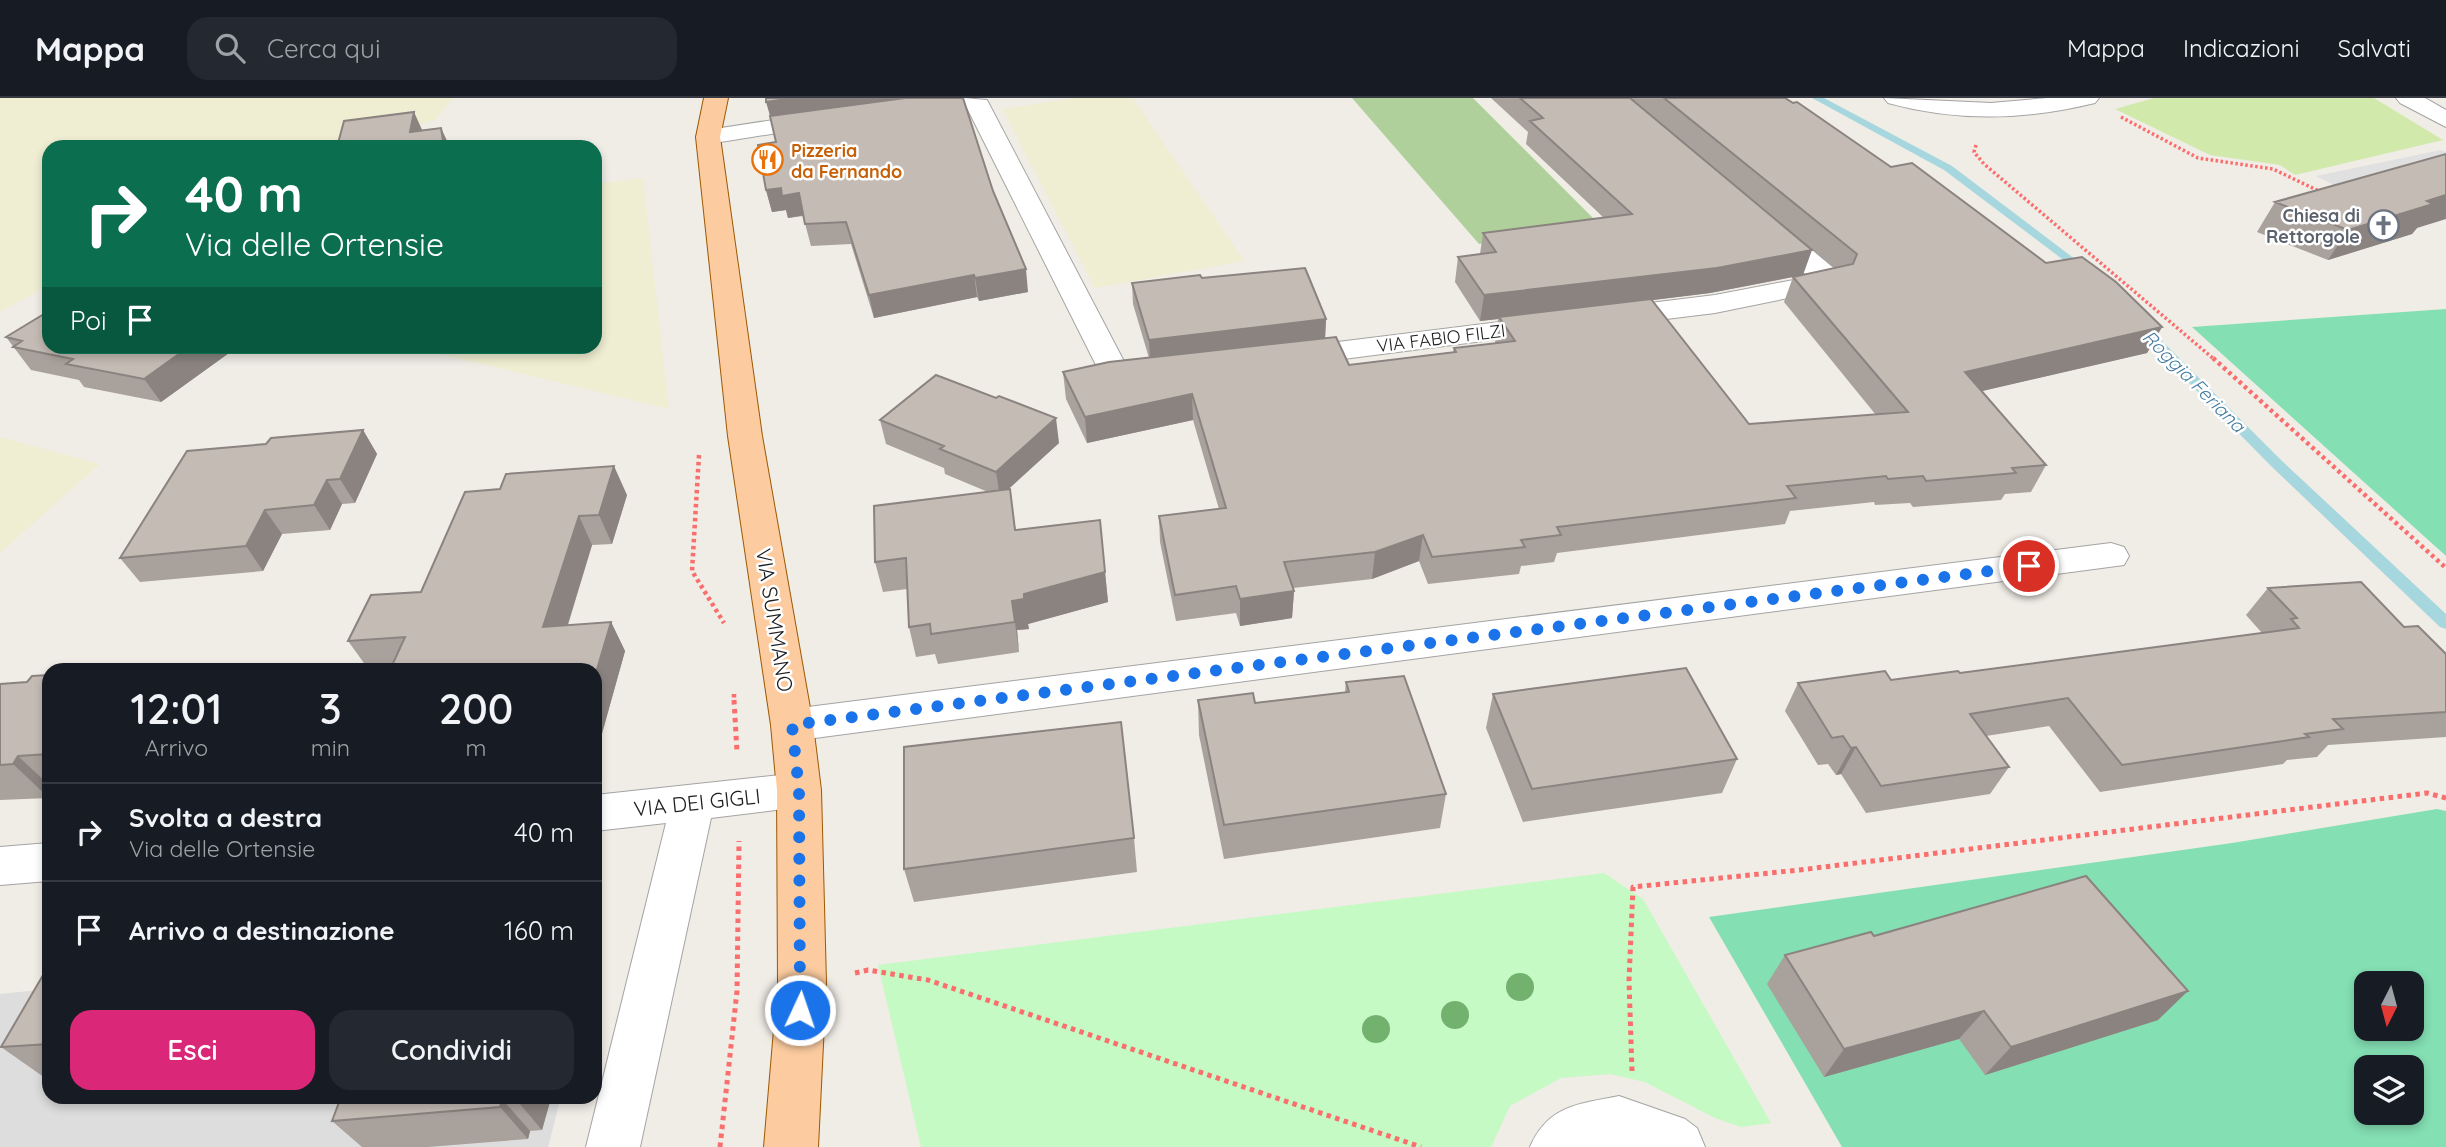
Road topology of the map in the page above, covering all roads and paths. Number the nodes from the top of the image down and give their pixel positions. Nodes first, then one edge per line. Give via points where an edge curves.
1 (716, 98) edge
2 (1896, 98) edge
3 (2086, 98) edge
4 (2409, 99) edge
5 (969, 100) edge
6 (1963, 110) junction
7 (852, 116) edge
8 (2446, 121) edge
9 (708, 137) junction
10 (2329, 196) edge
11 (1748, 212) edge
12 (1267, 359) edge
13 (1185, 370) edge
14 (699, 453) dead end
15 (2111, 556) dead end
16 (2446, 568) edge
17 (725, 632) dead end
18 (732, 682) dead end
19 (792, 725) junction
20 (799, 790) junction
21 (740, 798) junction
22 (2446, 798) edge
23 (692, 804) junction
24 (602, 812) edge
25 (42, 863) edge
26 (0, 866) edge
27 (1629, 981) dead end
28 (802, 983) junction
29 (613, 1147) edge
30 (720, 1147) edge
31 (791, 1147) edge
32 (1421, 1147) edge
33 (1557, 1147) edge
34 (1678, 1147) edge

1 - 9 main road, VIA SUMMANO
2 - 6 street
3 - 6 street via 2032,109
3 - 10 path via 2198,158 2273,169
4 - 8 street
5 - 13 street via 1117,378
6 - 16 path via 1977,143 1974,152 1984,164 2174,323
7 - 9 street
9 - 19 main road, VIA SUMMANO via 745,436
11 - 12 street, VIA FABIO FILZI via 1832,281 1715,304
14 - 17 path via 692,571 723,620
15 - 19 street
18 - 21 path
19 - 20 main road, VIA SUMMANO
20 - 21 street, VIA DEI GIGLI
20 - 28 main road, VIA SUMMANO
21 - 23 street, VIA DEI GIGLI
21 - 30 path via 737,991
22 - 27 path via 2427,793 1633,887
23 - 24 street, VIA DEI GIGLI
23 - 29 street
25 - 26 street
28 - 31 main road, VIA SUMMANO
28 - 32 path via 868,970 928,980
33 - 34 street via 1575,1131 1619,1122 1666,1138

